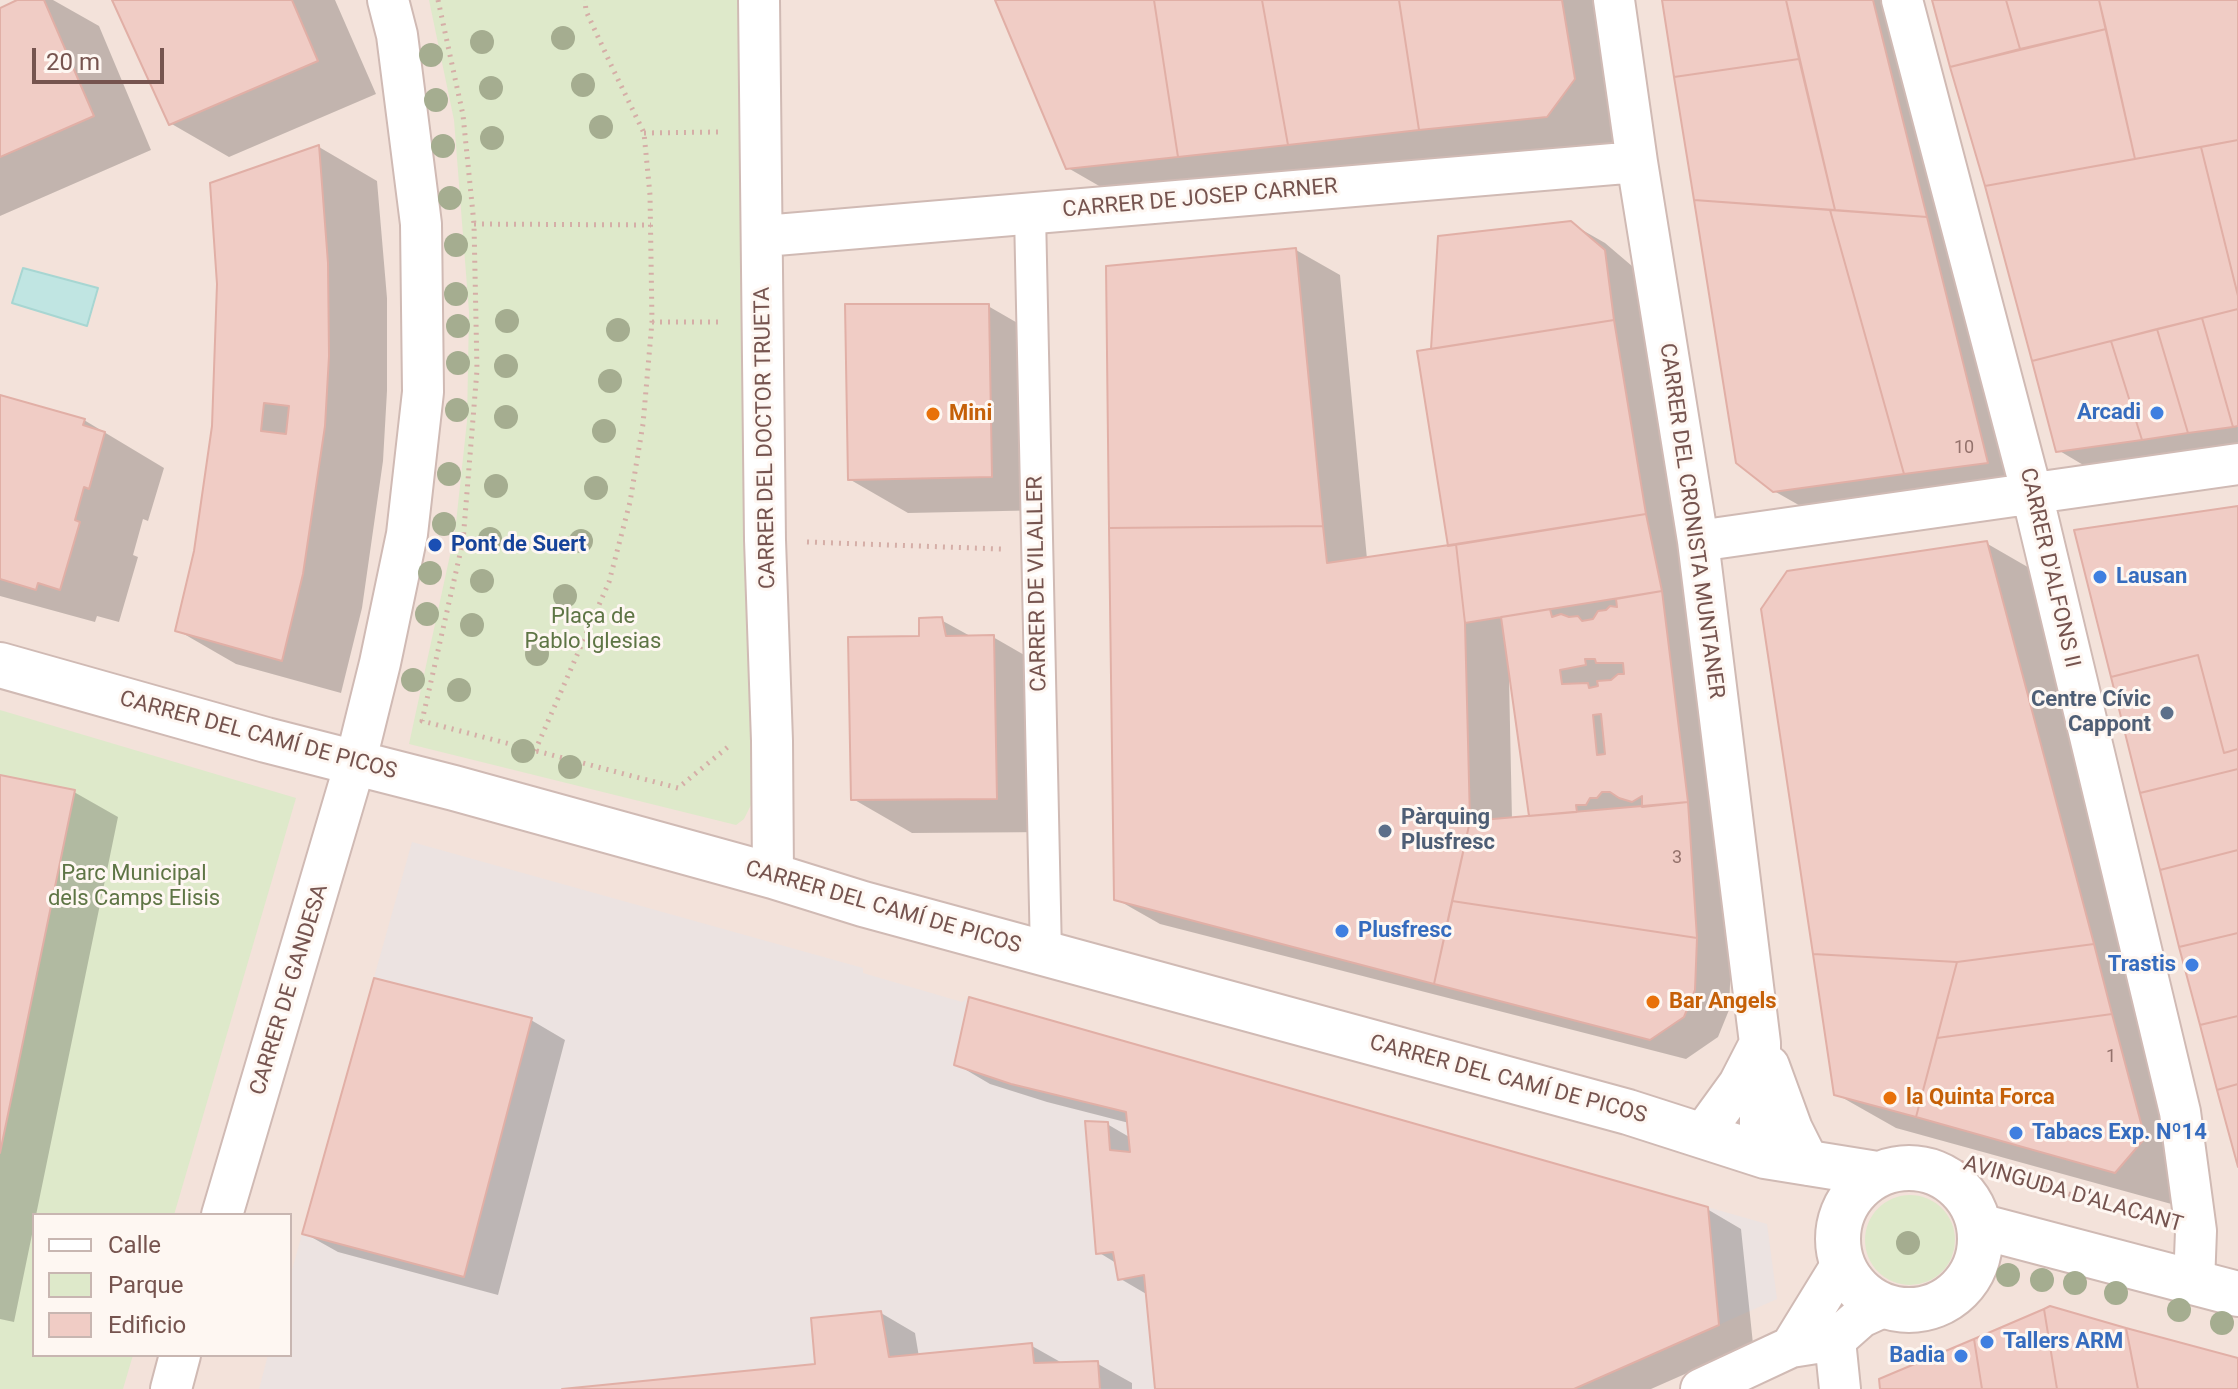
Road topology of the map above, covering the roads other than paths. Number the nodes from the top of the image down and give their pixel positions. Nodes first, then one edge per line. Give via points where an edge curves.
1 (388, 0) edge
2 (759, 0) edge
3 (1614, 0) edge
4 (1902, 0) edge
5 (1637, 162) junction
6 (1030, 214) junction
7 (764, 236) junction
8 (2238, 464) edge
9 (2032, 494) junction
10 (1698, 541) junction
11 (0, 665) edge
12 (355, 764) junction
13 (773, 876) junction
14 (1046, 954) junction
15 (1760, 1043) junction
16 (1702, 1135) junction
17 (1765, 1156) junction
18 (1810, 1165) junction
19 (1877, 1174) junction
20 (223, 1213) edge
21 (1979, 1226) junction
22 (1840, 1245) junction
23 (2194, 1283) junction
24 (2238, 1294) edge
25 (1885, 1306) junction
26 (1835, 1340) junction
27 (1791, 1347) junction
28 (179, 1357) edge
29 (171, 1389) edge
30 (1701, 1389) edge
31 (1840, 1389) edge

1 - 12 street, CARRER DE GANDESA via 421,224 423,392 407,534
2 - 7 street, CARRER DEL DOCTOR TRUETA
3 - 5 street, CARRER DEL CRONISTA MUNTANER
4 - 9 street, CARRER D'ALFONS II
5 - 6 street, CARRER DE JOSEP CARNER
5 - 10 street, CARRER DEL CRONISTA MUNTANER
6 - 7 street, CARRER DE JOSEP CARNER
6 - 14 street, CARRER DE VILALLER
7 - 13 street, CARRER DEL DOCTOR TRUETA
8 - 9 street
9 - 10 street
9 - 23 street, CARRER D'ALFONS II via 2180,1112 2196,1231
10 - 15 street, CARRER DEL CRONISTA MUNTANER
11 - 12 street, CARRER DEL CAMÍ DE PICOS
12 - 13 street, CARRER DEL CAMÍ DE PICOS
12 - 20 street, CARRER DE GANDESA
13 - 14 street, CARRER DEL CAMÍ DE PICOS
14 - 16 street, CARRER DEL CAMÍ DE PICOS
15 - 16 street via 1739,1084
15 - 17 street, CARRER DEL CRONISTA MUNTANER
15 - 18 street, CARRER DEL CRONISTA MUNTANER
16 - 17 street, CARRER DEL CAMÍ DE PICOS
17 - 18 street, CARRER DEL CAMÍ DE PICOS
17 - 22 street, CARRER DEL CAMÍ DE PICOS
18 - 19 street, CARRER DEL CAMÍ DE PICOS
19 - 21 street via 1898,1168 1941,1175 1958,1187
19 - 22 street via 1843,1210
21 - 23 street
21 - 25 street via 1976,1262 1955,1292 1922,1309
22 - 25 street via 1852,1282
22 - 27 street
23 - 24 street
25 - 26 street via 1861,1317
26 - 27 street
26 - 31 street
27 - 30 street
28 - 29 street

